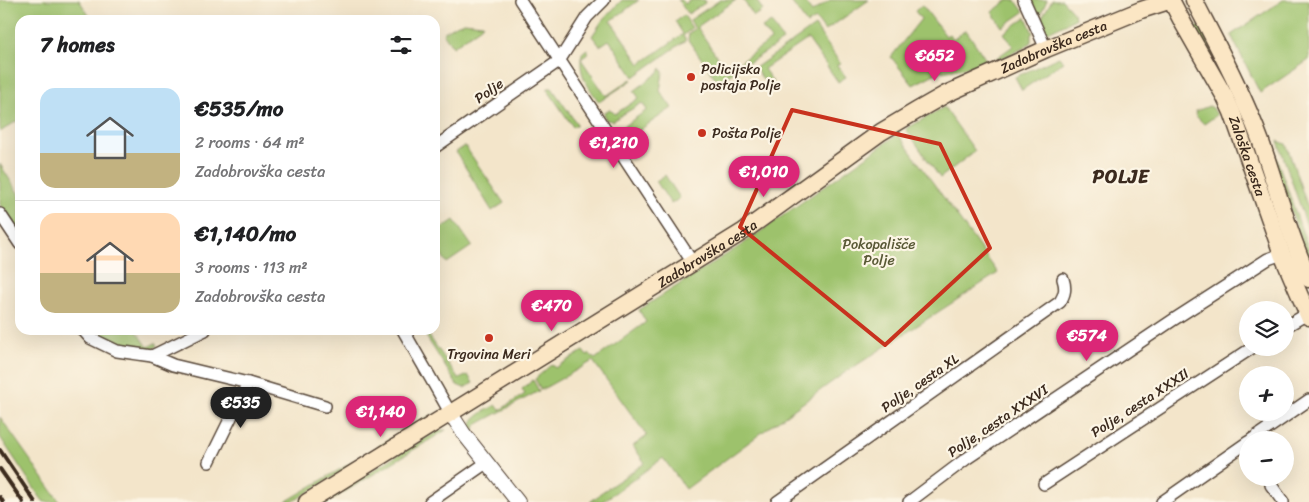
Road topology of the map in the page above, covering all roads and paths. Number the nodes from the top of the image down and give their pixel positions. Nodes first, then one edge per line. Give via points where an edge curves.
1 (520, 0) edge
2 (604, 0) edge
3 (1024, 0) edge
4 (1172, 0) edge
5 (1194, 0) edge
6 (1046, 49) junction
7 (559, 61) junction
8 (440, 144) edge
9 (0, 214) edge
10 (15, 236) edge
11 (1282, 254) junction
12 (693, 263) junction
13 (1063, 279) dead end
14 (1309, 279) edge
15 (1308, 316) edge
16 (1294, 323) edge
17 (87, 335) edge
18 (194, 335) edge
19 (406, 335) edge
20 (152, 356) junction
21 (1240, 356) edge
22 (248, 383) junction
23 (1309, 400) edge
24 (325, 406) dead end
25 (451, 414) junction
26 (1264, 431) edge
27 (1239, 448) edge
28 (209, 462) dead end
29 (486, 463) junction
30 (1044, 484) dead end
31 (1272, 486) edge
32 (307, 502) edge
33 (430, 502) edge
34 (518, 502) edge
35 (778, 502) edge
36 (909, 502) edge
37 (1162, 502) edge
38 (1283, 502) edge

1 - 7 street
2 - 7 street, Polje via 588,17
3 - 6 street
4 - 6 main road, Zadobrovška cesta
4 - 11 main road, Zaloška cesta via 1232,112
5 - 14 main road, Zaloška cesta via 1242,95
6 - 12 main road, Zadobrovška cesta via 946,94 896,123 744,231
7 - 8 street, Polje
7 - 12 street
9 - 10 street
11 - 15 main road, Zaloška cesta
11 - 36 street, Polje, cesta XXXVI via 1268,259 1172,320 966,459
12 - 25 main road, Zadobrovška cesta
13 - 35 street, Polje, cesta XL via 1066,286 1060,302
15 - 16 street
17 - 20 street via 116,351
18 - 20 street
19 - 25 street
20 - 22 street via 173,365
21 - 30 street, Polje, cesta XXXII
22 - 24 street
22 - 28 street
23 - 26 street
25 - 29 street
25 - 32 main road, Zadobrovška cesta
27 - 37 street
29 - 33 street
29 - 34 street
31 - 38 street

